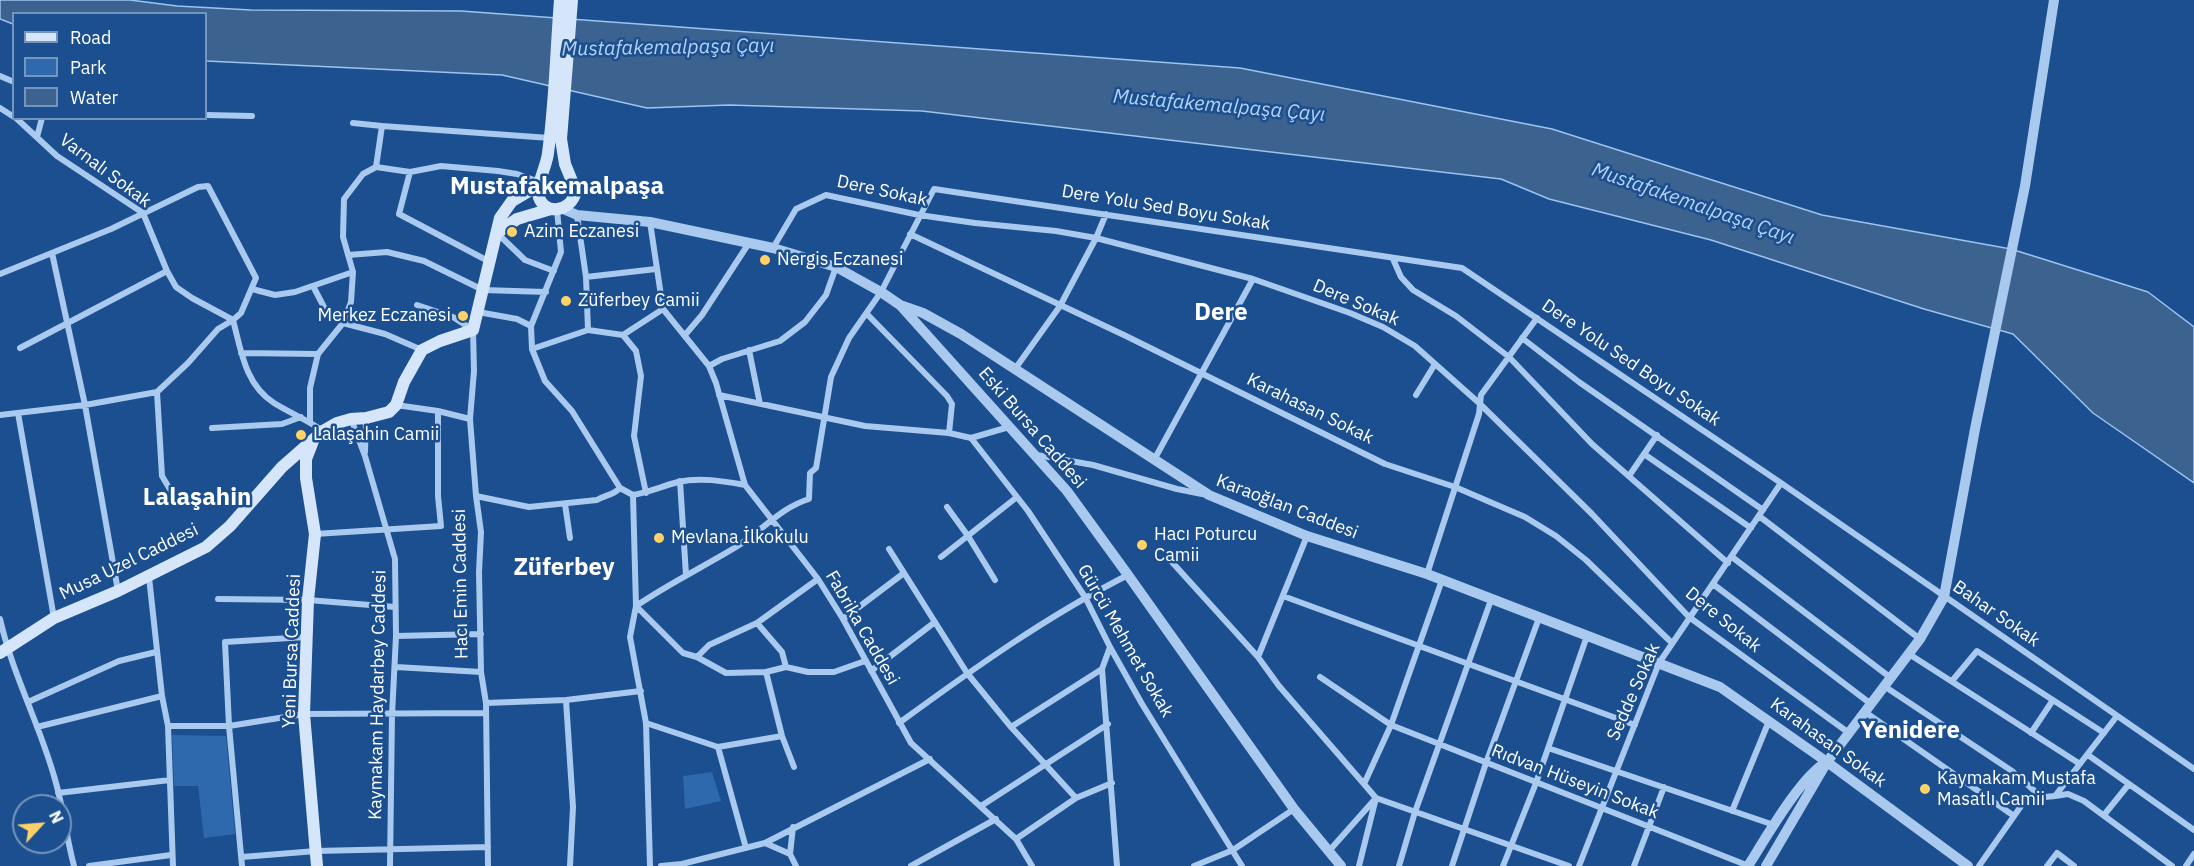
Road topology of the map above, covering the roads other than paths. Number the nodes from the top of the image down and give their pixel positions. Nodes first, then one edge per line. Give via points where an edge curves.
1 (560, 0) edge
2 (572, 0) edge
3 (2054, 0) edge
4 (207, 114) edge
5 (252, 116) dead end
6 (17, 120) edge
7 (41, 120) edge
8 (353, 123) dead end
9 (382, 126) junction
10 (37, 136) junction
11 (555, 138) junction
12 (376, 167) junction
13 (410, 172) junction
14 (573, 180) junction
15 (540, 183) junction
16 (557, 209) junction
17 (143, 213) junction
18 (1106, 214) junction
19 (577, 215) junction
20 (919, 215) junction
21 (650, 222) junction
22 (497, 233) junction
23 (910, 234) junction
24 (1096, 238) junction
25 (749, 243) junction
26 (773, 248) junction
27 (51, 253) junction
28 (348, 255) junction
29 (1393, 259) junction
30 (490, 262) junction
31 (836, 267) junction
32 (656, 269) junction
33 (167, 271) junction
34 (554, 271) junction
35 (353, 272) junction
36 (0, 274) edge
37 (586, 277) junction
38 (1253, 279) junction
39 (313, 286) junction
40 (252, 289) junction
41 (483, 290) junction
42 (881, 291) junction
43 (546, 292) junction
44 (417, 305) dead end
45 (900, 305) junction
46 (1060, 306) junction
47 (663, 309) junction
48 (478, 312) junction
49 (867, 314) junction
50 (1536, 318) junction
51 (233, 320) junction
52 (343, 323) junction
53 (68, 324) junction
54 (531, 326) junction
55 (474, 330) junction
56 (588, 330) junction
57 (623, 335) junction
58 (685, 335) junction
59 (1522, 338) junction
60 (20, 348) dead end
61 (532, 349) junction
62 (423, 350) junction
63 (749, 350) junction
64 (241, 353) junction
65 (318, 354) junction
66 (1509, 357) junction
67 (1435, 364) junction
68 (709, 366) junction
69 (1015, 369) junction
70 (1200, 374) junction
71 (157, 392) junction
72 (719, 394) junction
73 (1416, 395) dead end
74 (1479, 403) junction
75 (760, 404) junction
76 (86, 405) junction
77 (396, 405) junction
78 (438, 411) junction
79 (18, 413) junction
80 (0, 415) edge
81 (301, 417) junction
82 (366, 418) junction
83 (824, 418) junction
84 (351, 419) junction
85 (470, 419) junction
86 (310, 421) junction
87 (1009, 427) junction
88 (212, 428) dead end
89 (324, 431) junction
90 (949, 434) junction
91 (1657, 435) junction
92 (971, 438) junction
93 (313, 439) junction
94 (1644, 454) junction
95 (1033, 455) junction
96 (365, 456) junction
97 (1154, 460) junction
98 (1629, 476) junction
99 (680, 481) junction
100 (1781, 483) junction
101 (745, 485) junction
102 (1455, 487) junction
103 (620, 488) junction
104 (646, 493) junction
105 (633, 495) junction
106 (1209, 495) junction
107 (174, 496) dead end
108 (476, 496) junction
109 (1017, 497) junction
110 (565, 504) junction
111 (946, 507) dead end
112 (1761, 513) junction
113 (772, 520) junction
114 (1751, 528) junction
115 (385, 530) junction
116 (315, 534) junction
117 (968, 536) junction
118 (1307, 536) junction
119 (570, 538) dead end
120 (889, 549) dead end
121 (941, 557) dead end
122 (1730, 560) junction
123 (1171, 561) dead end
124 (904, 573) junction
125 (1128, 574) junction
126 (1427, 574) junction
127 (686, 575) junction
128 (149, 576) junction
129 (818, 579) junction
130 (995, 580) dead end
131 (1442, 580) junction
132 (1713, 584) junction
133 (118, 591) junction
134 (1283, 596) junction
135 (1085, 597) junction
136 (1944, 597) junction
137 (218, 599) dead end
138 (308, 600) junction
139 (1491, 600) junction
140 (636, 606) junction
141 (395, 607) junction
142 (1689, 617) junction
143 (54, 618) junction
144 (1539, 618) junction
145 (0, 619) edge
146 (843, 619) junction
147 (935, 622) junction
148 (757, 623) junction
149 (481, 634) junction
150 (396, 636) junction
151 (1587, 636) junction
152 (306, 637) junction
153 (1920, 639) junction
154 (1672, 643) junction
155 (1420, 645) junction
156 (1110, 647) junction
157 (3, 651) edge
158 (156, 652) junction
159 (1909, 654) junction
160 (697, 657) junction
161 (1258, 657) junction
162 (865, 661) junction
163 (1467, 662) junction
164 (1659, 663) junction
165 (396, 667) junction
166 (786, 667) junction
167 (1102, 669) junction
168 (870, 671) junction
169 (481, 672) junction
170 (766, 672) junction
171 (967, 673) junction
172 (1320, 677) dead end
173 (1516, 681) junction
174 (1952, 681) junction
175 (1888, 682) junction
176 (641, 690) junction
177 (162, 696) junction
178 (1565, 699) junction
179 (566, 700) junction
180 (2053, 700) junction
181 (28, 702) junction
182 (486, 703) junction
183 (1868, 708) junction
184 (486, 713) junction
185 (304, 714) junction
186 (392, 715) junction
187 (2117, 716) junction
188 (1769, 721) junction
189 (646, 723) junction
190 (899, 723) junction
191 (1108, 724) junction
192 (1391, 725) junction
193 (1635, 725) junction
194 (168, 726) junction
195 (229, 726) junction
196 (1011, 727) junction
197 (38, 728) junction
198 (1849, 733) junction
199 (2031, 733) junction
200 (2104, 733) junction
201 (782, 736) junction
202 (1439, 745) junction
203 (718, 747) junction
204 (1548, 748) junction
205 (2088, 754) junction
206 (930, 759) junction
207 (1827, 762) junction
208 (1486, 763) junction
209 (2080, 764) junction
210 (1046, 765) junction
211 (794, 767) dead end
212 (2194, 769) edge
213 (1617, 771) junction
214 (170, 780) junction
215 (1112, 783) junction
216 (1364, 783) junction
217 (1536, 783) junction
218 (2129, 784) junction
219 (1664, 787) junction
220 (58, 793) junction
221 (2038, 794) junction
222 (2055, 796) junction
223 (1076, 798) junction
224 (1377, 798) junction
225 (981, 806) junction
226 (1602, 808) junction
227 (1294, 809) junction
228 (1732, 811) junction
229 (1415, 812) junction
230 (2104, 815) junction
231 (2014, 816) junction
232 (996, 819) junction
233 (1774, 825) junction
234 (1648, 826) junction
235 (793, 827) junction
236 (1464, 829) junction
237 (2194, 830) edge
238 (1016, 839) junction
239 (765, 843) junction
240 (1510, 845) junction
241 (488, 847) junction
242 (746, 848) junction
243 (391, 849) junction
244 (1233, 850) junction
245 (316, 851) junction
246 (1329, 851) junction
247 (790, 854) junction
248 (2194, 854) edge
249 (171, 855) junction
250 (242, 857) junction
251 (927, 857) junction
252 (74, 866) edge
253 (89, 866) edge
254 (173, 866) edge
255 (242, 866) edge
256 (317, 866) edge
257 (390, 866) edge
258 (488, 866) edge
259 (570, 866) edge
260 (650, 866) edge
261 (661, 866) edge
262 (796, 866) edge
263 (911, 866) edge
264 (930, 866) edge
265 (1032, 866) edge
266 (1117, 866) edge
267 (1194, 866) edge
268 (1242, 866) edge
269 (1341, 866) edge
270 (1359, 866) edge
271 (1399, 866) edge
272 (1452, 866) edge
273 (1503, 866) edge
274 (1569, 866) edge
275 (1580, 866) edge
276 (1634, 866) edge
277 (1748, 866) edge
278 (1766, 866) edge
279 (1968, 866) edge
280 (1979, 866) edge
281 (2047, 866) edge
282 (2074, 866) edge
283 (2172, 866) edge
284 (2186, 866) edge

1 - 11 main road
2 - 11 main road
3 - 136 street via 2025,186
4 - 5 street
6 - 10 street, Varnalı Sokak
7 - 10 street
8 - 9 street
9 - 11 street
9 - 12 street
10 - 17 street, Varnalı Sokak via 57,156
11 - 14 main road
11 - 15 main road
12 - 13 street
12 - 28 street via 363,174 344,199 343,237
13 - 15 street via 441,166 517,174
13 - 30 street via 399,213
14 - 15 main road via 557,172
14 - 16 main road via 575,197 568,206
15 - 16 main road via 542,202
15 - 22 main road, Hacı Emin Caddesi via 512,201 500,218
16 - 19 street, Eski Bursa Caddesi
16 - 22 main road via 517,219
16 - 34 street via 561,252
17 - 27 street
17 - 33 street, Varnalı Sokak
17 - 40 street via 208,186 256,278
18 - 20 street, Dere Yolu Sed Boyu Sokak via 934,189
18 - 24 street
18 - 29 street, Dere Yolu Sed Boyu Sokak
19 - 21 street, Eski Bursa Caddesi
19 - 37 street
20 - 23 street
20 - 24 street, Dere Sokak
20 - 26 street, Dere Sokak via 826,195 796,209
21 - 25 street, Eski Bursa Caddesi
21 - 32 street
22 - 30 main road, Hacı Emin Caddesi
22 - 34 street via 525,260
23 - 42 street
23 - 46 street, Karahasan Sokak
24 - 38 street, Dere Sokak
24 - 46 street
25 - 26 street, Eski Bursa Caddesi
25 - 58 street
26 - 31 street, Eski Bursa Caddesi
27 - 36 street
27 - 53 street
28 - 35 street
28 - 41 street via 387,252 424,261
29 - 50 street, Dere Yolu Sed Boyu Sokak via 1462,268
29 - 66 street via 1401,277 1413,290 1456,316
30 - 41 main road, Hacı Emin Caddesi
31 - 42 street, Eski Bursa Caddesi
31 - 63 street via 826,296 805,322 780,341
32 - 37 street
32 - 47 street
33 - 51 street, Varnalı Sokak via 176,287
33 - 53 street
34 - 43 street
35 - 39 street
35 - 52 street via 351,302
37 - 56 street
38 - 67 street, Dere Sokak via 1383,327 1415,346
38 - 70 street
39 - 40 street via 275,295
39 - 52 street via 325,309
40 - 51 street via 241,313
41 - 43 street
41 - 48 main road, Hacı Emin Caddesi
42 - 45 street, Eski Bursa Caddesi
42 - 49 street
43 - 54 street
44 - 55 street via 453,317
45 - 69 street, Karaoğlan Caddesi via 942,323
45 - 87 street, Eski Bursa Caddesi
46 - 69 street
46 - 70 street, Karahasan Sokak
47 - 57 street
47 - 58 street
48 - 54 street via 517,319
48 - 55 main road, Hacı Emin Caddesi
49 - 83 street via 849,338 831,377
49 - 90 street via 947,396 952,404
50 - 59 street
50 - 100 street, Dere Yolu Sed Boyu Sokak
51 - 64 street
51 - 71 street via 218,328
52 - 62 street via 385,334
52 - 65 street
53 - 60 street
53 - 76 street
54 - 61 street
55 - 62 main road
55 - 85 street, Hacı Emin Caddesi
56 - 57 street
56 - 61 street
57 - 104 street via 636,351 642,376 634,436
58 - 68 street
59 - 66 street
59 - 91 street
61 - 103 street via 545,381 572,411
62 - 77 main road
63 - 68 street
63 - 75 street
64 - 65 street
64 - 81 street via 252,382 271,402
65 - 86 street via 310,388
66 - 74 street
66 - 98 street via 1592,444
67 - 73 street
67 - 74 street, Dere Sokak
68 - 72 street
69 - 97 street, Karaoğlan Caddesi
70 - 97 street
70 - 102 street, Karahasan Sokak via 1385,464
71 - 76 street
71 - 107 street via 162,476
72 - 75 street
72 - 101 street
74 - 102 street via 1479,414
74 - 142 street, Dere Sokak via 1559,480
75 - 83 street
76 - 79 street
76 - 133 street
77 - 78 street
77 - 82 main road via 389,412
78 - 85 street
78 - 115 street via 441,526
79 - 80 street
79 - 143 street
81 - 86 street
81 - 88 street via 282,424
82 - 84 main road
82 - 96 street, Kaymakam Haydarbey Caddesi
83 - 90 street
83 - 113 street via 816,468 810,473 809,499 778,513
84 - 89 main road, Musa Uzel Caddesi
84 - 96 street, Kaymakam Haydarbey Caddesi
85 - 108 street, Hacı Emin Caddesi
86 - 89 street
87 - 92 street
87 - 95 street, Eski Bursa Caddesi
89 - 93 main road, Musa Uzel Caddesi
90 - 92 street
91 - 94 street
91 - 112 street
92 - 109 street, Gürcü Mehmet Sokak
93 - 116 main road, Yeni Bursa Caddesi via 306,459 306,478
93 - 128 main road, Musa Uzel Caddesi via 218,538
94 - 98 street
94 - 114 street
95 - 106 street via 1093,465
95 - 125 street, Eski Bursa Caddesi via 1066,491
96 - 115 street, Kaymakam Haydarbey Caddesi
97 - 106 street, Karaoğlan Caddesi
98 - 122 street
99 - 101 street via 715,479
99 - 104 street
99 - 127 street
100 - 112 street, Sedde Sokak
100 - 136 street, Bahar Sokak
101 - 113 street, Fabrika Caddesi
102 - 126 street
102 - 154 street, Karahasan Sokak via 1525,517 1556,536
103 - 105 street
103 - 110 street via 597,500
104 - 105 street
105 - 140 street
106 - 118 street, Karaoğlan Caddesi
108 - 110 street via 529,507
108 - 149 street, Hacı Emin Caddesi via 481,532
109 - 117 street
109 - 135 street, Gürcü Mehmet Sokak
110 - 119 street
111 - 117 street
112 - 114 street, Sedde Sokak
112 - 153 street
113 - 127 street via 737,546
113 - 129 street, Fabrika Caddesi
114 - 122 street, Sedde Sokak
115 - 116 street
115 - 141 street, Kaymakam Haydarbey Caddesi via 395,560
116 - 138 main road, Yeni Bursa Caddesi
117 - 121 street
117 - 130 street
118 - 126 street, Karaoğlan Caddesi
118 - 134 street
120 - 124 street
122 - 132 street, Sedde Sokak
122 - 175 street
123 - 161 street
124 - 146 street
124 - 147 street
125 - 135 street
125 - 227 street, Eski Bursa Caddesi
126 - 131 street, Karaoğlan Caddesi
127 - 140 street
128 - 133 main road, Musa Uzel Caddesi
128 - 158 street
129 - 146 street, Fabrika Caddesi
129 - 148 street
131 - 139 street, Karaoğlan Caddesi
131 - 155 street
132 - 142 street, Sedde Sokak
132 - 183 street
133 - 143 main road, Musa Uzel Caddesi
134 - 155 street
134 - 161 street
135 - 156 street, Gürcü Mehmet Sokak
135 - 171 street
136 - 153 street
136 - 187 street, Bahar Sokak
137 - 138 street
138 - 141 street
138 - 152 main road, Yeni Bursa Caddesi
139 - 144 street, Karaoğlan Caddesi
139 - 163 street
140 - 160 street via 683,653
140 - 176 street via 630,637
141 - 150 street, Kaymakam Haydarbey Caddesi
142 - 154 street, Sedde Sokak
142 - 198 street, Dere Sokak
143 - 157 main road, Musa Uzel Caddesi
144 - 151 street, Karaoğlan Caddesi
144 - 173 street
145 - 157 street
146 - 162 street, Fabrika Caddesi
147 - 168 street
147 - 171 street
148 - 160 street via 709,645
148 - 166 street via 782,652
149 - 150 street
149 - 169 street, Hacı Emin Caddesi
150 - 165 street, Kaymakam Haydarbey Caddesi
151 - 164 street, Karaoğlan Caddesi
151 - 178 street
152 - 185 main road, Yeni Bursa Caddesi
152 - 195 street via 225,642
153 - 159 street
154 - 164 street, Sedde Sokak
155 - 163 street
155 - 192 street
156 - 167 street
156 - 244 street, Gürcü Mehmet Sokak
157 - 181 street
158 - 177 street
158 - 181 street via 119,660
159 - 174 street
159 - 175 street
160 - 170 street via 726,673
161 - 216 street
162 - 166 street via 834,672
162 - 168 street, Fabrika Caddesi
163 - 173 street
163 - 202 street
164 - 188 street, Karahasan Sokak via 1720,687
164 - 193 street, Sedde Sokak
165 - 169 street
165 - 186 street, Kaymakam Haydarbey Caddesi
166 - 170 street
167 - 191 street
167 - 196 street
168 - 190 street, Fabrika Caddesi
169 - 182 street, Hacı Emin Caddesi
170 - 201 street
171 - 190 street
171 - 196 street
172 - 192 street, Rıdvan Hüseyin Sokak
173 - 178 street
173 - 208 street
174 - 180 street via 1977,651
174 - 199 street
175 - 183 street
175 - 221 street
176 - 179 street
176 - 189 street
177 - 194 street
177 - 197 street
178 - 193 street
178 - 204 street
179 - 182 street
179 - 259 street via 573,807
180 - 199 street
180 - 200 street
181 - 197 street
182 - 184 street, Hacı Emin Caddesi
183 - 198 street
183 - 231 street
184 - 186 street
184 - 241 street, Hacı Emin Caddesi
185 - 186 street
185 - 195 street
185 - 245 main road, Yeni Bursa Caddesi
186 - 243 street, Kaymakam Haydarbey Caddesi
187 - 200 street
187 - 212 street, Bahar Sokak
188 - 207 street, Karahasan Sokak
188 - 228 street
189 - 203 street
189 - 260 street
190 - 206 street, Fabrika Caddesi via 911,743
191 - 210 street
191 - 215 street
192 - 202 street, Rıdvan Hüseyin Sokak
192 - 216 street
193 - 213 street, Sedde Sokak
194 - 195 street
194 - 214 street
195 - 250 street
196 - 210 street
197 - 220 street
198 - 207 street
199 - 209 street
200 - 205 street
201 - 203 street
201 - 211 street
202 - 208 street, Rıdvan Hüseyin Sokak
202 - 229 street
203 - 242 street
204 - 213 street
204 - 217 street
205 - 209 street
205 - 218 street
206 - 225 street, Fabrika Caddesi
206 - 235 street
207 - 233 street via 1813,771
207 - 278 street
207 - 279 street, Karahasan Sokak
208 - 217 street, Rıdvan Hüseyin Sokak
208 - 236 street
209 - 222 street
210 - 223 street
210 - 225 street
213 - 219 street
213 - 226 street, Sedde Sokak
214 - 220 street
214 - 249 street
215 - 223 street
215 - 266 street
216 - 224 street
217 - 226 street, Rıdvan Hüseyin Sokak
217 - 240 street
218 - 230 street
218 - 237 street
219 - 228 street
219 - 234 street
220 - 252 street
221 - 222 street
221 - 231 street via 2026,799
222 - 230 street via 2068,794
223 - 238 street
224 - 229 street
224 - 246 street
224 - 270 street
225 - 232 street, Fabrika Caddesi
226 - 234 street, Rıdvan Hüseyin Sokak
226 - 275 street, Sedde Sokak
227 - 244 street
227 - 246 street, Eski Bursa Caddesi
228 - 233 street
229 - 236 street
229 - 271 street
230 - 283 street
231 - 280 street
232 - 238 street, Fabrika Caddesi
232 - 251 street
233 - 277 street
234 - 276 street
234 - 277 street, Rıdvan Hüseyin Sokak
235 - 239 street
235 - 247 street
236 - 240 street
236 - 272 street
238 - 265 street, Fabrika Caddesi
239 - 242 street
239 - 247 street
240 - 273 street
240 - 274 street
241 - 243 street
241 - 258 street, Hacı Emin Caddesi
242 - 261 street
243 - 245 street
243 - 257 street, Kaymakam Haydarbey Caddesi
244 - 267 street
244 - 268 street, Gürcü Mehmet Sokak
245 - 250 street
245 - 256 main road, Yeni Bursa Caddesi
246 - 269 street, Eski Bursa Caddesi
247 - 262 street
248 - 284 street
249 - 253 street
249 - 254 street
250 - 255 street
251 - 263 street
251 - 264 street
281 - 282 street via 2057,853

